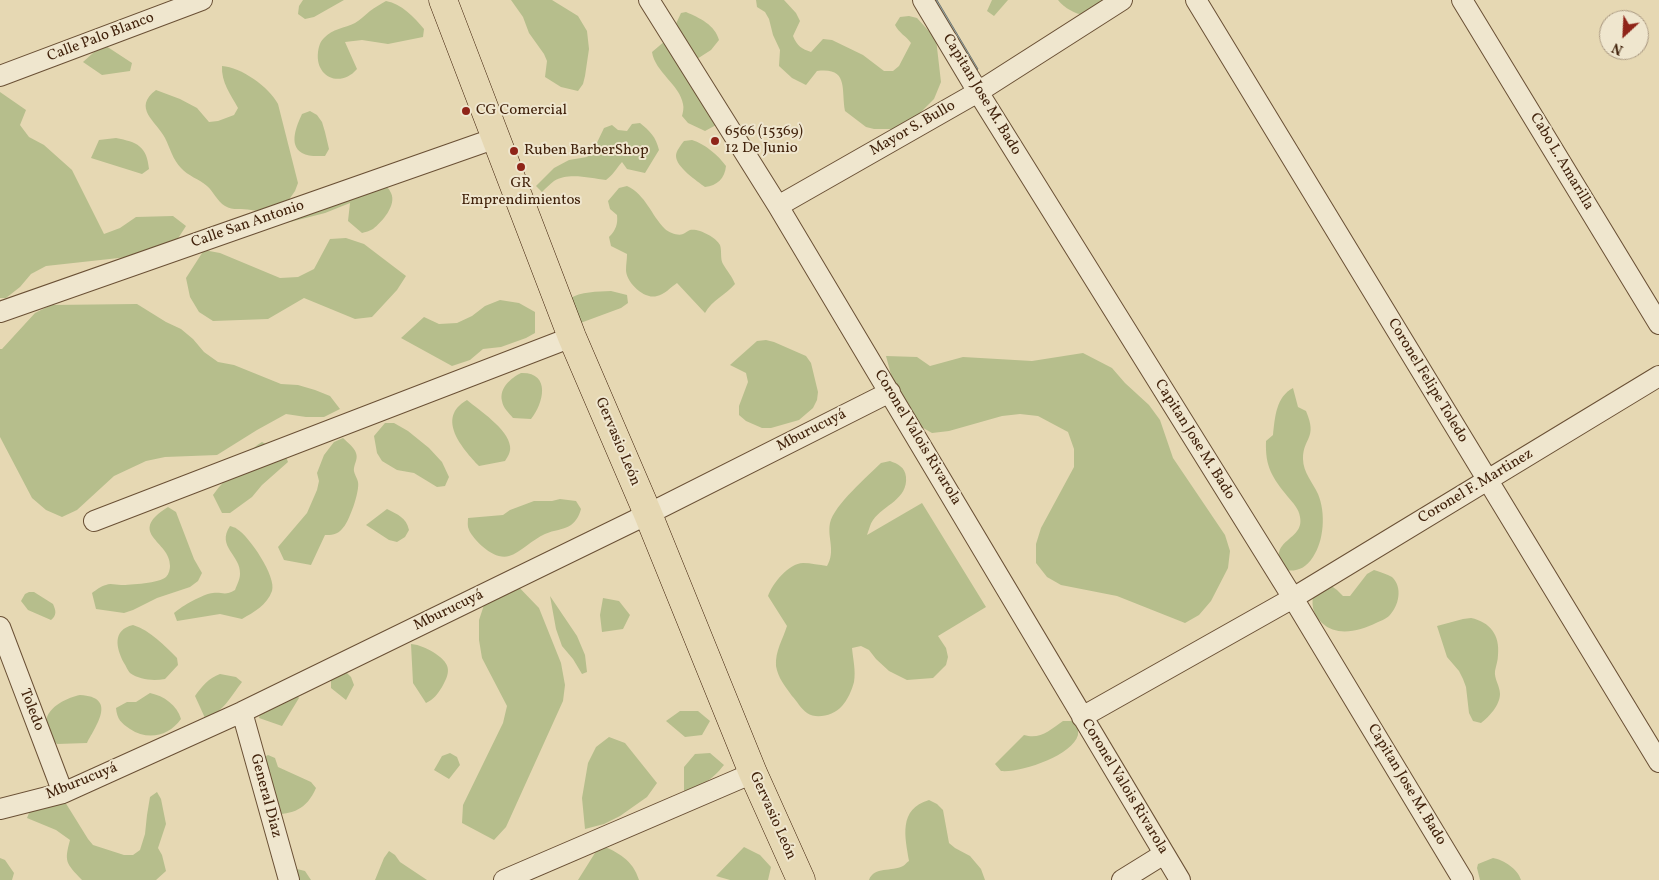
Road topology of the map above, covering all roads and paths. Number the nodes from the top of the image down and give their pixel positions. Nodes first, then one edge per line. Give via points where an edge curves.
1 (202, 0) edge
2 (443, 0) edge
3 (649, 0) edge
4 (923, 0) edge
5 (1122, 0) edge
6 (1196, 0) edge
7 (1462, 0) edge
8 (0, 76) edge
9 (978, 92) junction
10 (496, 138) junction
11 (778, 206) junction
12 (0, 312) edge
13 (1659, 324) edge
14 (572, 337) junction
15 (1659, 376) edge
16 (890, 392) junction
17 (1486, 480) junction
18 (648, 514) junction
19 (94, 522) dead end
20 (1293, 598) junction
21 (0, 626) edge
22 (242, 712) junction
23 (1082, 717) junction
24 (1659, 762) edge
25 (752, 773) junction
26 (63, 793) junction
27 (0, 809) edge
28 (1164, 854) junction
29 (289, 880) edge
30 (504, 880) edge
31 (802, 880) edge
32 (1122, 880) edge
33 (1180, 880) edge
34 (1463, 880) edge

1 - 8 street, Calle Palo Blanco
2 - 10 main road, Gervasio León
3 - 11 street, Coronel Valois Rivarola
4 - 9 street, Capitan Jose M. Bado
5 - 9 street, Mayor S. Bullo
6 - 17 street, Coronel Felipe Toledo
7 - 13 street, Cabo L. Amarilla
9 - 11 street, Mayor S. Bullo
9 - 20 street, Capitan Jose M. Bado
10 - 12 street, Calle San Antonio
10 - 14 main road, Gervasio León
11 - 16 street, Coronel Valois Rivarola
14 - 18 main road, Gervasio León
14 - 19 street
15 - 17 street, Coronel F. Martinez
16 - 18 street, Mburucuyá
16 - 23 street, Coronel Valois Rivarola
17 - 20 street, Coronel F. Martinez
17 - 24 street, Coronel Felipe Toledo
18 - 22 street, Mburucuyá
18 - 25 main road, Gervasio León
20 - 23 street, Coronel F. Martinez
20 - 34 street, Capitan Jose M. Bado
21 - 26 street, Toledo
22 - 26 street, Mburucuyá
22 - 29 street, General Diaz
23 - 28 street, Coronel Valois Rivarola
25 - 30 street
25 - 31 main road, Gervasio León
26 - 27 street, Mburucuyá
28 - 32 street
28 - 33 street, Coronel Valois Rivarola

